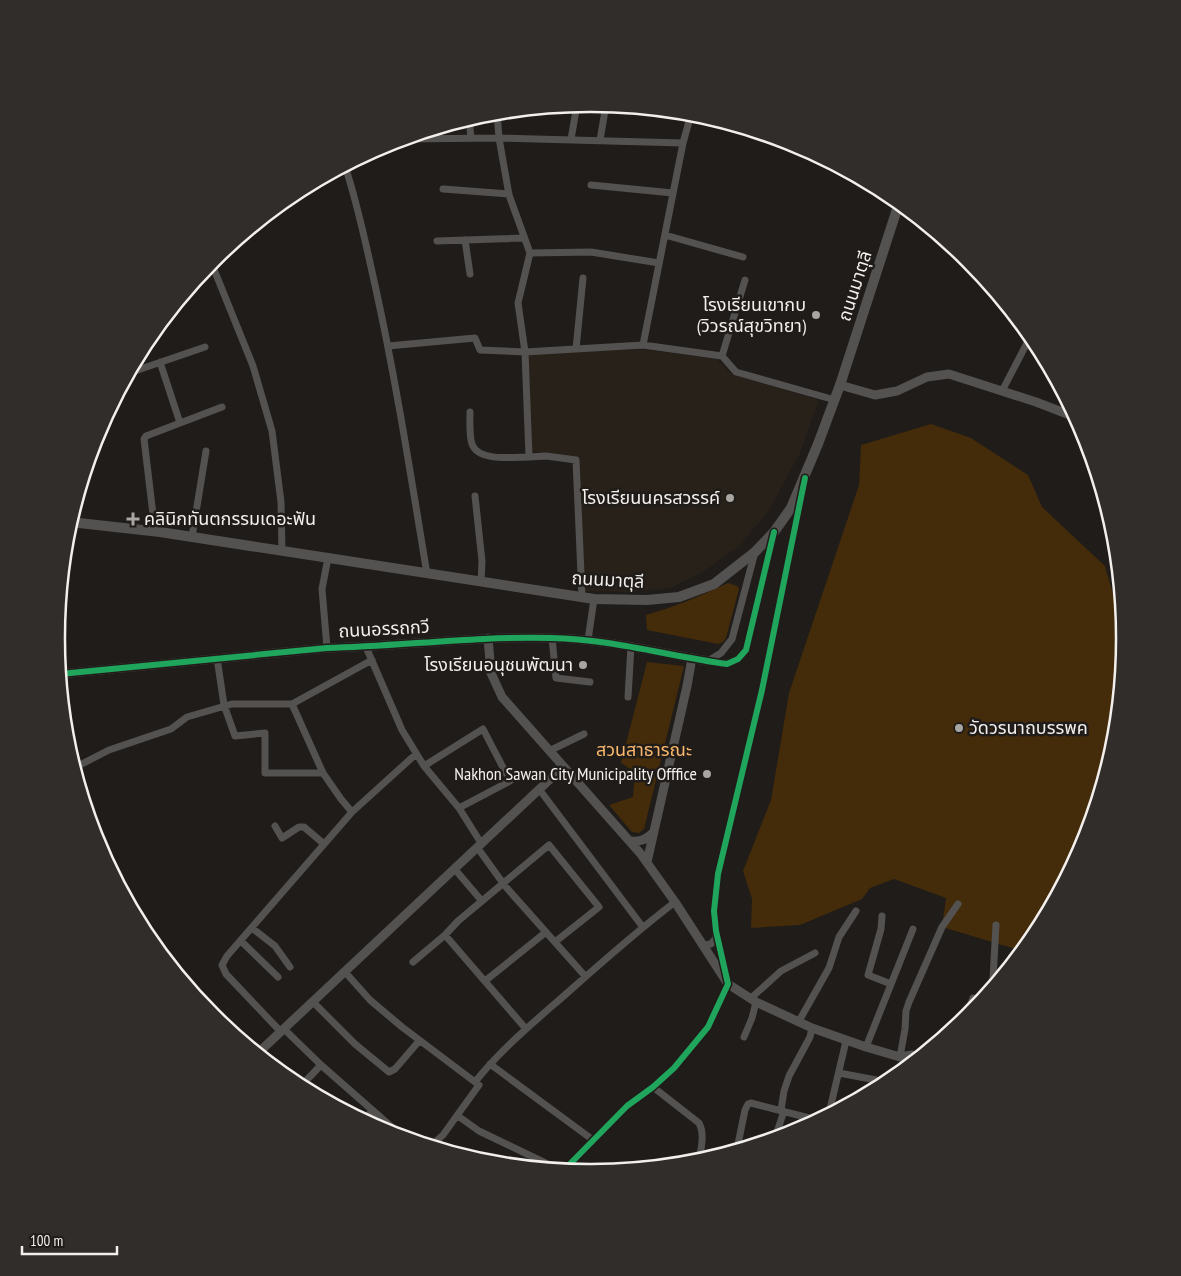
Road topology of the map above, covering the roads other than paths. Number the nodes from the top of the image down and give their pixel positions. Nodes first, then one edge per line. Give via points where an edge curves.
1 (576, 113) edge
2 (605, 113) edge
3 (498, 121) edge
4 (689, 122) edge
5 (470, 127) edge
6 (471, 138) junction
7 (499, 138) junction
8 (426, 139) edge
9 (571, 139) junction
10 (600, 140) junction
11 (684, 143) junction
12 (347, 173) edge
13 (591, 185) dead end
14 (443, 189) dead end
15 (509, 194) junction
16 (673, 194) junction
17 (896, 211) edge
18 (665, 234) junction
19 (524, 238) junction
20 (465, 240) junction
21 (437, 241) dead end
22 (530, 253) junction
23 (743, 257) dead end
24 (659, 263) junction
25 (215, 271) edge
26 (470, 274) dead end
27 (583, 278) dead end
28 (745, 280) dead end
29 (643, 345) junction
30 (1026, 345) edge
31 (388, 346) junction
32 (205, 347) dead end
33 (576, 349) junction
34 (525, 352) junction
35 (722, 356) junction
36 (160, 362) junction
37 (139, 370) edge
38 (840, 386) junction
39 (1002, 391) junction
40 (835, 400) junction
41 (222, 407) dead end
42 (470, 412) dead end
43 (1065, 414) edge
44 (180, 423) junction
45 (206, 451) dead end
46 (530, 457) junction
47 (805, 478) junction
48 (475, 496) dead end
49 (78, 523) edge
50 (154, 531) junction
51 (774, 532) junction
52 (192, 537) junction
53 (282, 551) junction
54 (755, 552) junction
55 (328, 558) junction
56 (426, 574) junction
57 (481, 582) junction
58 (582, 597) junction
59 (594, 599) junction
60 (488, 638) junction
61 (552, 638) junction
62 (588, 640) junction
63 (631, 646) junction
64 (366, 647) junction
65 (327, 648) junction
66 (218, 658) junction
67 (692, 658) junction
68 (372, 660) junction
69 (708, 661) junction
70 (66, 673) edge
71 (590, 682) dead end
72 (628, 697) dead end
73 (292, 704) junction
74 (224, 706) junction
75 (584, 734) dead end
76 (549, 750) junction
77 (416, 754) junction
78 (81, 765) edge
79 (424, 766) junction
80 (563, 767) junction
81 (324, 774) junction
82 (539, 789) junction
83 (459, 808) junction
84 (352, 812) junction
85 (275, 826) dead end
86 (653, 833) junction
87 (630, 841) junction
88 (324, 844) junction
89 (479, 845) junction
90 (647, 862) junction
91 (458, 873) dead end
92 (503, 883) junction
93 (482, 900) junction
94 (675, 902) junction
95 (958, 904) dead end
96 (856, 911) dead end
97 (882, 916) dead end
98 (996, 925) dead end
99 (642, 926) junction
100 (252, 928) junction
101 (913, 929) dead end
102 (716, 931) junction
103 (546, 932) junction
104 (445, 935) junction
105 (241, 941) junction
106 (555, 942) junction
107 (702, 943) junction
108 (815, 954) dead end
109 (413, 962) dead end
110 (290, 967) dead end
111 (345, 972) junction
112 (993, 975) edge
113 (278, 976) dead end
114 (585, 976) junction
115 (485, 981) junction
116 (728, 984) junction
117 (891, 984) junction
118 (753, 1000) junction
119 (313, 1002) junction
120 (799, 1021) junction
121 (812, 1028) junction
122 (526, 1029) junction
123 (282, 1031) junction
124 (744, 1037) dead end
125 (419, 1041) junction
126 (846, 1041) junction
127 (866, 1047) junction
128 (263, 1048) edge
129 (900, 1057) junction
130 (906, 1058) edge
131 (490, 1064) junction
132 (321, 1065) junction
133 (839, 1073) junction
134 (306, 1080) edge
135 (874, 1080) edge
136 (476, 1082) junction
137 (653, 1087) junction
138 (831, 1105) edge
139 (782, 1110) junction
140 (372, 1111) junction
141 (369, 1114) edge
142 (458, 1116) junction
143 (806, 1117) edge
144 (383, 1120) edge
145 (777, 1129) edge
146 (593, 1140) junction
147 (437, 1141) edge
148 (738, 1142) edge
149 (700, 1152) edge
150 (541, 1161) edge
151 (571, 1163) edge

1 - 9 street
2 - 10 street
3 - 7 street
4 - 11 street
5 - 6 street
6 - 7 street
6 - 8 street
7 - 9 street
7 - 15 street
9 - 10 street
10 - 11 street
11 - 16 street
12 - 31 street
13 - 16 street
14 - 15 street
15 - 19 street
16 - 18 street
17 - 38 main road, ถนนมาตุลี
18 - 23 street
18 - 24 street
19 - 20 street
19 - 22 street
20 - 21 street
20 - 26 street
22 - 24 street via 591,252
22 - 34 street via 518,303
24 - 29 street
25 - 53 street via 253,366 272,432 281,502
27 - 33 street
28 - 35 street
29 - 33 street
29 - 35 street
30 - 39 street
31 - 34 street via 475,338 480,350
31 - 56 street
32 - 36 street
33 - 34 street
34 - 46 street
35 - 40 street via 736,372
36 - 37 street
36 - 44 street
38 - 39 street via 875,395 897,391 927,377 949,374
38 - 40 main road, ถนนมาตุลี
39 - 43 street
40 - 47 main road, ถนนมาตุลี
41 - 44 street
42 - 46 street via 472,444 478,452 490,457
44 - 50 street via 144,439
45 - 52 street
46 - 58 street via 576,460
47 - 51 main road, ถนนมาตุลี via 791,508
47 - 102 street via 762,690 718,874 714,911
48 - 57 street via 482,560
49 - 50 main road, ถนนมาตุลี
50 - 52 main road, ถนนมาตุลี
51 - 54 main road, ถนนมาตุลี
51 - 69 street via 746,650 732,663
52 - 53 main road, ถนนมาตุลี
53 - 55 main road, ถนนมาตุลี
54 - 59 main road, ถนนมาตุลี via 714,584 679,597
54 - 69 street via 732,639 721,653
55 - 56 main road, ถนนมาตุลี
55 - 65 street via 322,590
56 - 57 main road, ถนนมาตุลี
57 - 58 main road, ถนนมาตุลี
58 - 59 main road, ถนนมาตุลี
59 - 62 street
60 - 61 street, ถนนอรรถกวี
60 - 64 street, ถนนอรรถกวี
60 - 76 street via 491,673 502,697
61 - 62 street, ถนนอรรถกวี
61 - 71 street via 556,678
62 - 63 street, ถนนอรรถกวี
63 - 67 street, ถนนอรรถกวี
63 - 72 street
64 - 65 street, ถนนอรรถกวี
64 - 68 street
65 - 66 street, ถนนอรรถกวี
66 - 70 street, ถนนอรรถกวี
66 - 74 street
67 - 69 street, ถนนอรรถกวี
67 - 86 street
68 - 73 street
68 - 77 street via 402,730
73 - 74 street
73 - 81 street
74 - 78 street via 187,717 171,728 109,750
74 - 81 street via 235,736 265,733 265,773
75 - 76 street
76 - 80 street
77 - 79 street
77 - 84 street
79 - 83 street
79 - 83 street via 483,729 510,781
80 - 82 street
80 - 87 street
81 - 84 street
82 - 89 street
82 - 99 street
83 - 89 street
84 - 88 street
85 - 88 street via 282,838 304,827
86 - 87 street via 641,841
86 - 90 street
87 - 90 street
88 - 100 street
89 - 92 street
89 - 111 street
90 - 94 street
91 - 93 street
92 - 93 street
92 - 103 street
92 - 106 street via 549,846 599,907
93 - 104 street
94 - 99 street
94 - 107 street
95 - 129 street via 942,927 909,1002
96 - 120 street via 840,936 830,968
97 - 117 street via 868,975
98 - 112 street
99 - 114 street
100 - 105 street
100 - 110 street via 275,946
101 - 117 street
102 - 107 street via 714,942 708,946
102 - 116 street
103 - 106 street
103 - 115 street
104 - 109 street
104 - 115 street
105 - 113 street
105 - 123 street via 222,965 226,974
106 - 114 street
107 - 116 street
108 - 118 street via 781,971
111 - 119 street
111 - 125 street via 370,1000
114 - 122 street
115 - 122 street
116 - 118 street
116 - 137 street via 708,1027 674,1068
117 - 127 street
118 - 120 street
118 - 124 street via 752,1018
119 - 123 street
119 - 125 street via 389,1072
120 - 121 street
121 - 126 street
121 - 139 street via 784,1091
122 - 131 street
123 - 128 street
123 - 132 street
125 - 136 street
126 - 127 street
126 - 133 street
127 - 129 street
129 - 130 street
131 - 136 street
131 - 146 street
132 - 134 street
132 - 140 street
133 - 135 street
133 - 138 street
136 - 142 street via 479,1085
137 - 146 street via 627,1106
137 - 149 street via 702,1127
139 - 143 street
139 - 145 street
139 - 148 street via 748,1104
140 - 141 street
140 - 144 street
142 - 147 street
142 - 150 street via 479,1131
146 - 151 street

